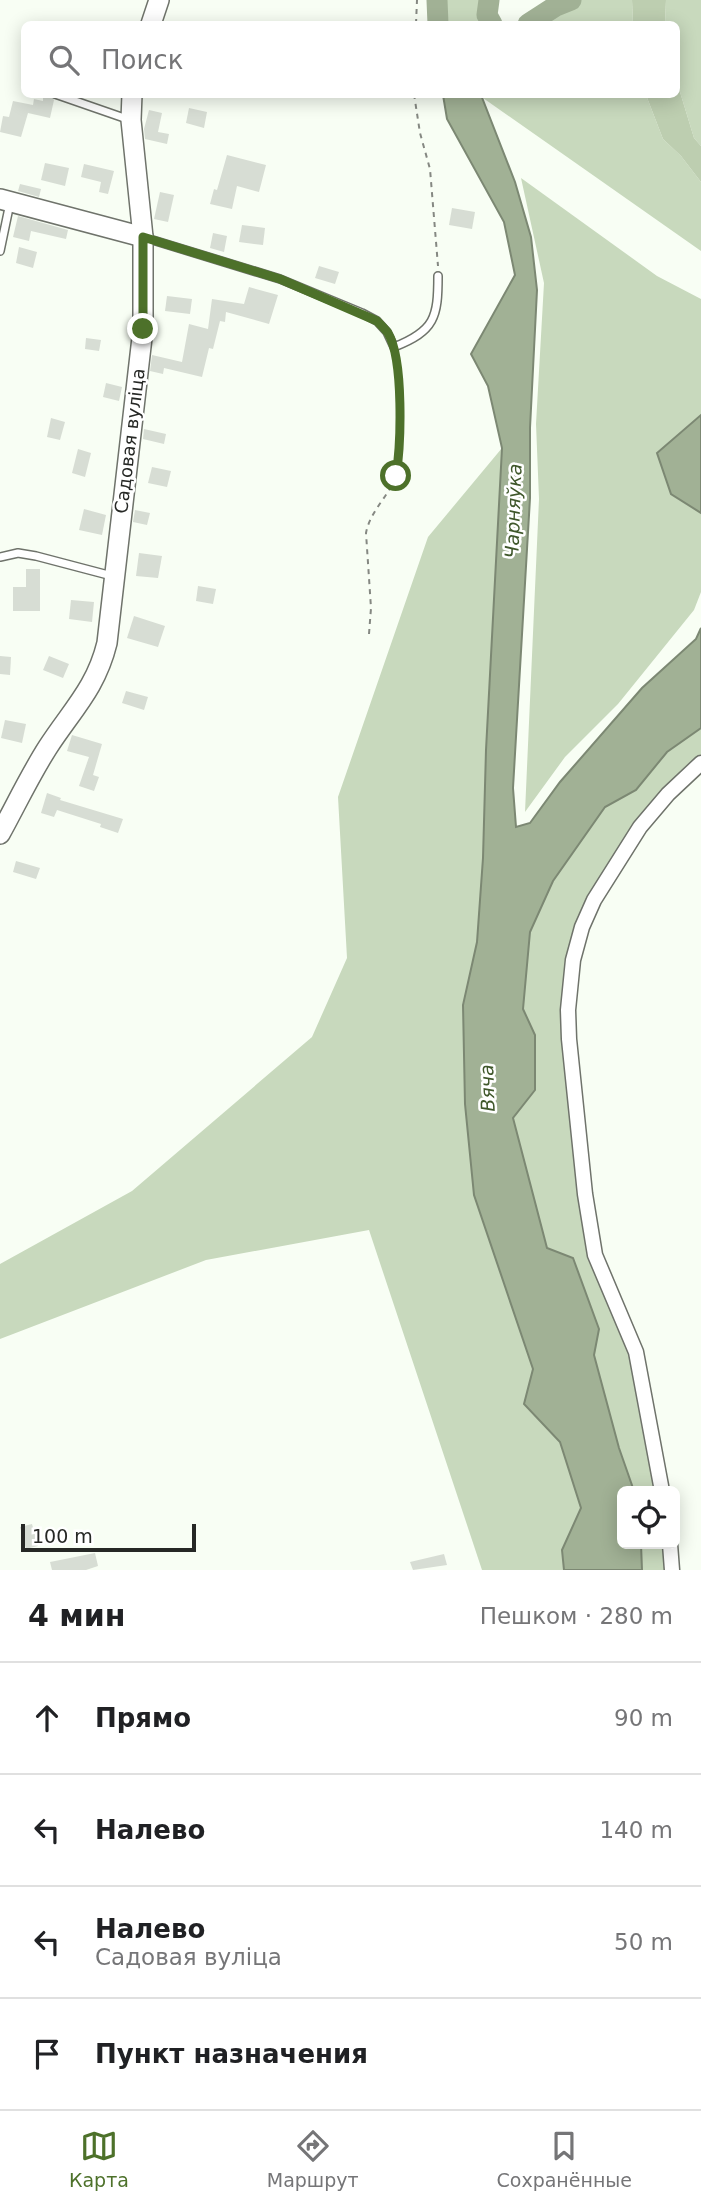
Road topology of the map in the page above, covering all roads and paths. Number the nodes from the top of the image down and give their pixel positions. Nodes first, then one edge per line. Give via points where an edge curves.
1 (159, 0) edge
2 (417, 0) edge
3 (152, 21) edge
4 (416, 21) edge
5 (67, 98) edge
6 (132, 98) edge
7 (415, 98) edge
8 (131, 120) junction
9 (5, 201) edge
10 (143, 237) junction
11 (0, 251) edge
12 (438, 276) joint
13 (394, 347) junction
14 (0, 557) edge
15 (114, 577) junction
16 (369, 634) dead end
17 (701, 764) edge
18 (0, 834) edge
19 (661, 1486) edge
20 (670, 1549) edge
21 (671, 1570) edge

1 - 3 street
2 - 4 path
5 - 8 lane
6 - 8 street, Садовая вуліца
7 - 12 path via 430,169
8 - 10 street, Садовая вуліца
9 - 10 street
9 - 11 lane
10 - 13 lane via 280,279 362,313 377,321
10 - 15 street, Садовая вуліца via 143,329
12 - 13 lane via 433,321
13 - 16 path via 399,455 396,476 368,522
14 - 15 lane via 36,556
15 - 18 street, Садовая вуліца via 107,643 94,681 48,747
17 - 19 street via 640,827 594,900 573,960 568,1010 595,1255 636,1352
20 - 21 street

